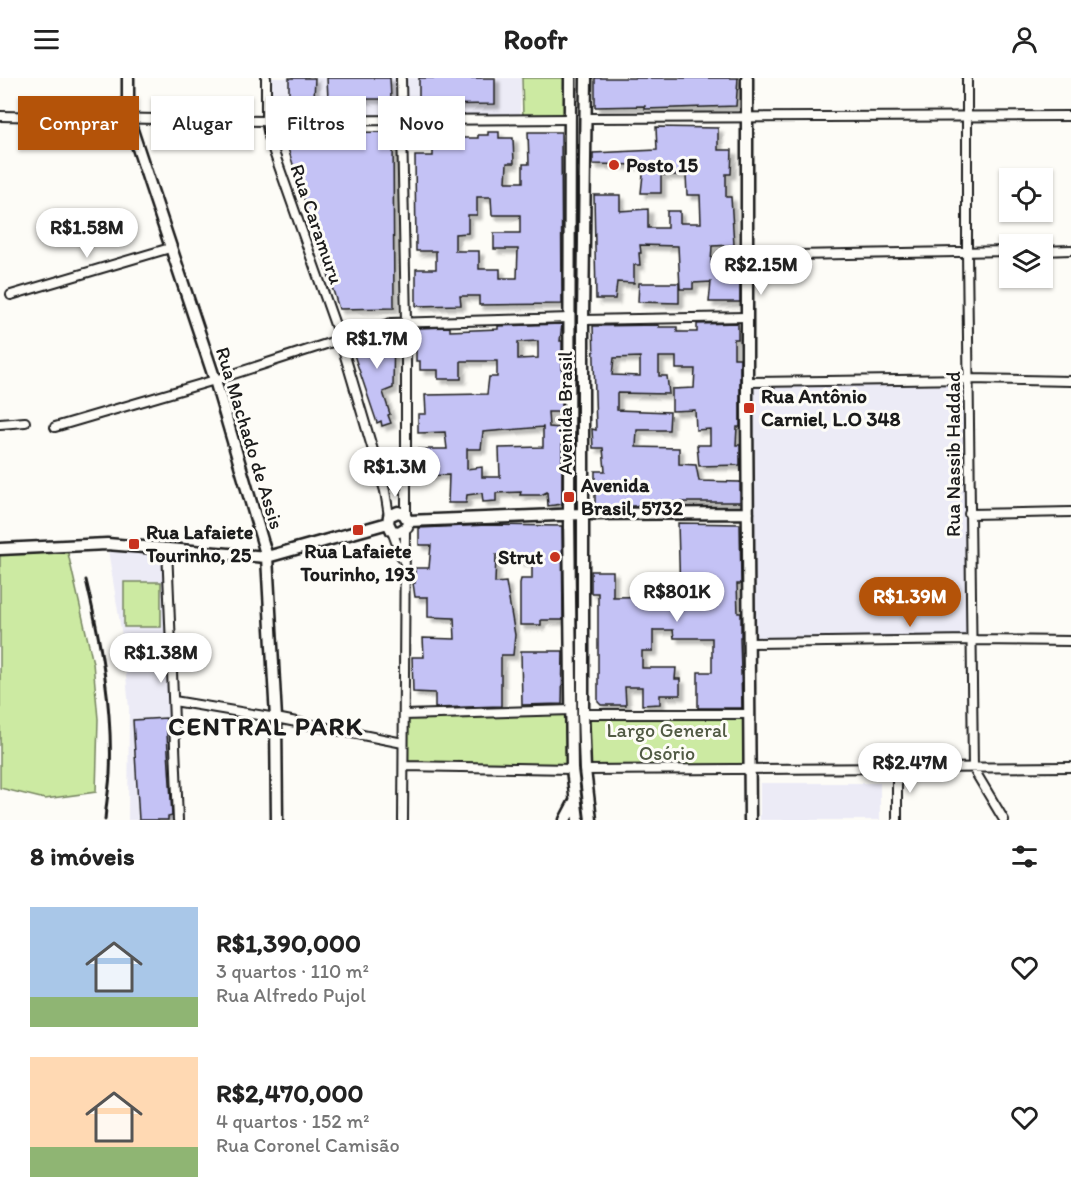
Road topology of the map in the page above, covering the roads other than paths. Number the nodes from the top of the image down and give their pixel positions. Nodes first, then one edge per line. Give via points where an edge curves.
1 (128, 78) edge
2 (266, 78) edge
3 (401, 78) edge
4 (570, 78) edge
5 (586, 78) edge
6 (747, 78) edge
7 (967, 78) edge
8 (128, 96) edge
9 (266, 96) edge
10 (401, 96) edge
11 (0, 116) edge
12 (18, 116) edge
13 (1071, 116) edge
14 (747, 117) junction
15 (968, 117) junction
16 (139, 118) edge
17 (586, 118) junction
18 (569, 119) junction
19 (465, 120) edge
20 (266, 121) edge
21 (138, 150) edge
22 (273, 150) edge
23 (402, 150) edge
24 (170, 248) junction
25 (1071, 250) edge
26 (999, 251) edge
27 (1053, 251) edge
28 (967, 252) junction
29 (746, 256) junction
30 (10, 295) dead end
31 (747, 317) junction
32 (570, 318) junction
33 (583, 320) junction
34 (406, 322) junction
35 (340, 339) junction
36 (969, 379) junction
37 (215, 380) junction
38 (1071, 381) edge
39 (747, 382) junction
40 (0, 423) edge
41 (25, 423) dead end
42 (55, 427) dead end
43 (1071, 512) edge
44 (748, 513) junction
45 (583, 514) junction
46 (969, 514) junction
47 (569, 515) junction
48 (406, 522) junction
49 (390, 523) junction
50 (167, 548) junction
51 (0, 549) edge
52 (267, 557) junction
53 (404, 565) junction
54 (972, 640) junction
55 (1071, 641) edge
56 (748, 643) junction
57 (174, 701) junction
58 (572, 710) junction
59 (583, 714) junction
60 (749, 714) junction
61 (404, 715) junction
62 (276, 718) junction
63 (403, 743) junction
64 (404, 766) junction
65 (1071, 767) edge
66 (897, 768) junction
67 (973, 768) junction
68 (572, 769) junction
69 (751, 769) junction
70 (585, 770) junction
71 (575, 801) junction
72 (178, 820) edge
73 (277, 820) edge
74 (403, 820) edge
75 (565, 820) edge
76 (578, 820) edge
77 (591, 820) edge
78 (750, 820) edge
79 (897, 820) edge
80 (1004, 820) edge

1 - 8 street, Rua Machado de Assis
2 - 9 street, Rua Caramuru
3 - 10 street
4 - 18 street, Avenida Brasil
5 - 17 street, Avenida Brasil
6 - 14 street
7 - 15 street, Rua Nassib Haddad
11 - 12 street
13 - 15 street
14 - 15 street
14 - 17 street
14 - 29 street
15 - 28 street, Rua Nassib Haddad
16 - 20 street
17 - 33 street, Avenida Brasil
18 - 19 street
18 - 32 street, Avenida Brasil
21 - 24 street, Rua Machado de Assis
22 - 35 street, Rua Caramuru
23 - 34 street
24 - 30 street
24 - 37 street, Rua Machado de Assis
25 - 27 street
26 - 28 street
28 - 29 street
28 - 36 street, Rua Nassib Haddad
29 - 31 street
31 - 33 street
31 - 39 street
32 - 34 street
32 - 47 street, Avenida Brasil
33 - 45 street, Avenida Brasil
34 - 35 street
34 - 48 street
35 - 37 street
35 - 49 street, Rua Caramuru via 385,491
36 - 38 street
36 - 39 street
36 - 46 street, Rua Nassib Haddad
37 - 42 street
37 - 52 street, Rua Machado de Assis
39 - 44 street
40 - 41 street
43 - 46 street
44 - 45 street
44 - 56 street
45 - 47 street
45 - 59 street, Avenida Brasil
46 - 54 street, Rua Nassib Haddad
47 - 48 street
47 - 58 street, Avenida Brasil
48 - 49 street via 399,532
48 - 49 street via 398,512
48 - 53 street
49 - 52 street
49 - 53 street, Rua Caramuru
50 - 51 street via 107,544
50 - 52 street
50 - 57 street
52 - 62 street, Rua Machado de Assis
53 - 61 street
54 - 55 street
54 - 56 street
54 - 67 street, Rua Nassib Haddad
56 - 60 street
57 - 62 street
57 - 72 street
58 - 61 street
58 - 68 street, Avenida Brasil
59 - 60 street
59 - 70 street, Avenida Brasil
60 - 69 street
61 - 63 street
62 - 63 street
62 - 73 street, Rua Machado de Assis
63 - 64 street
64 - 68 street
64 - 74 street
65 - 67 street
66 - 67 street
66 - 69 street
66 - 79 street
67 - 80 street
68 - 71 street, Avenida Brasil
69 - 70 street
69 - 78 street
70 - 77 street, Avenida Brasil
71 - 75 street
71 - 76 street, Avenida Brasil

